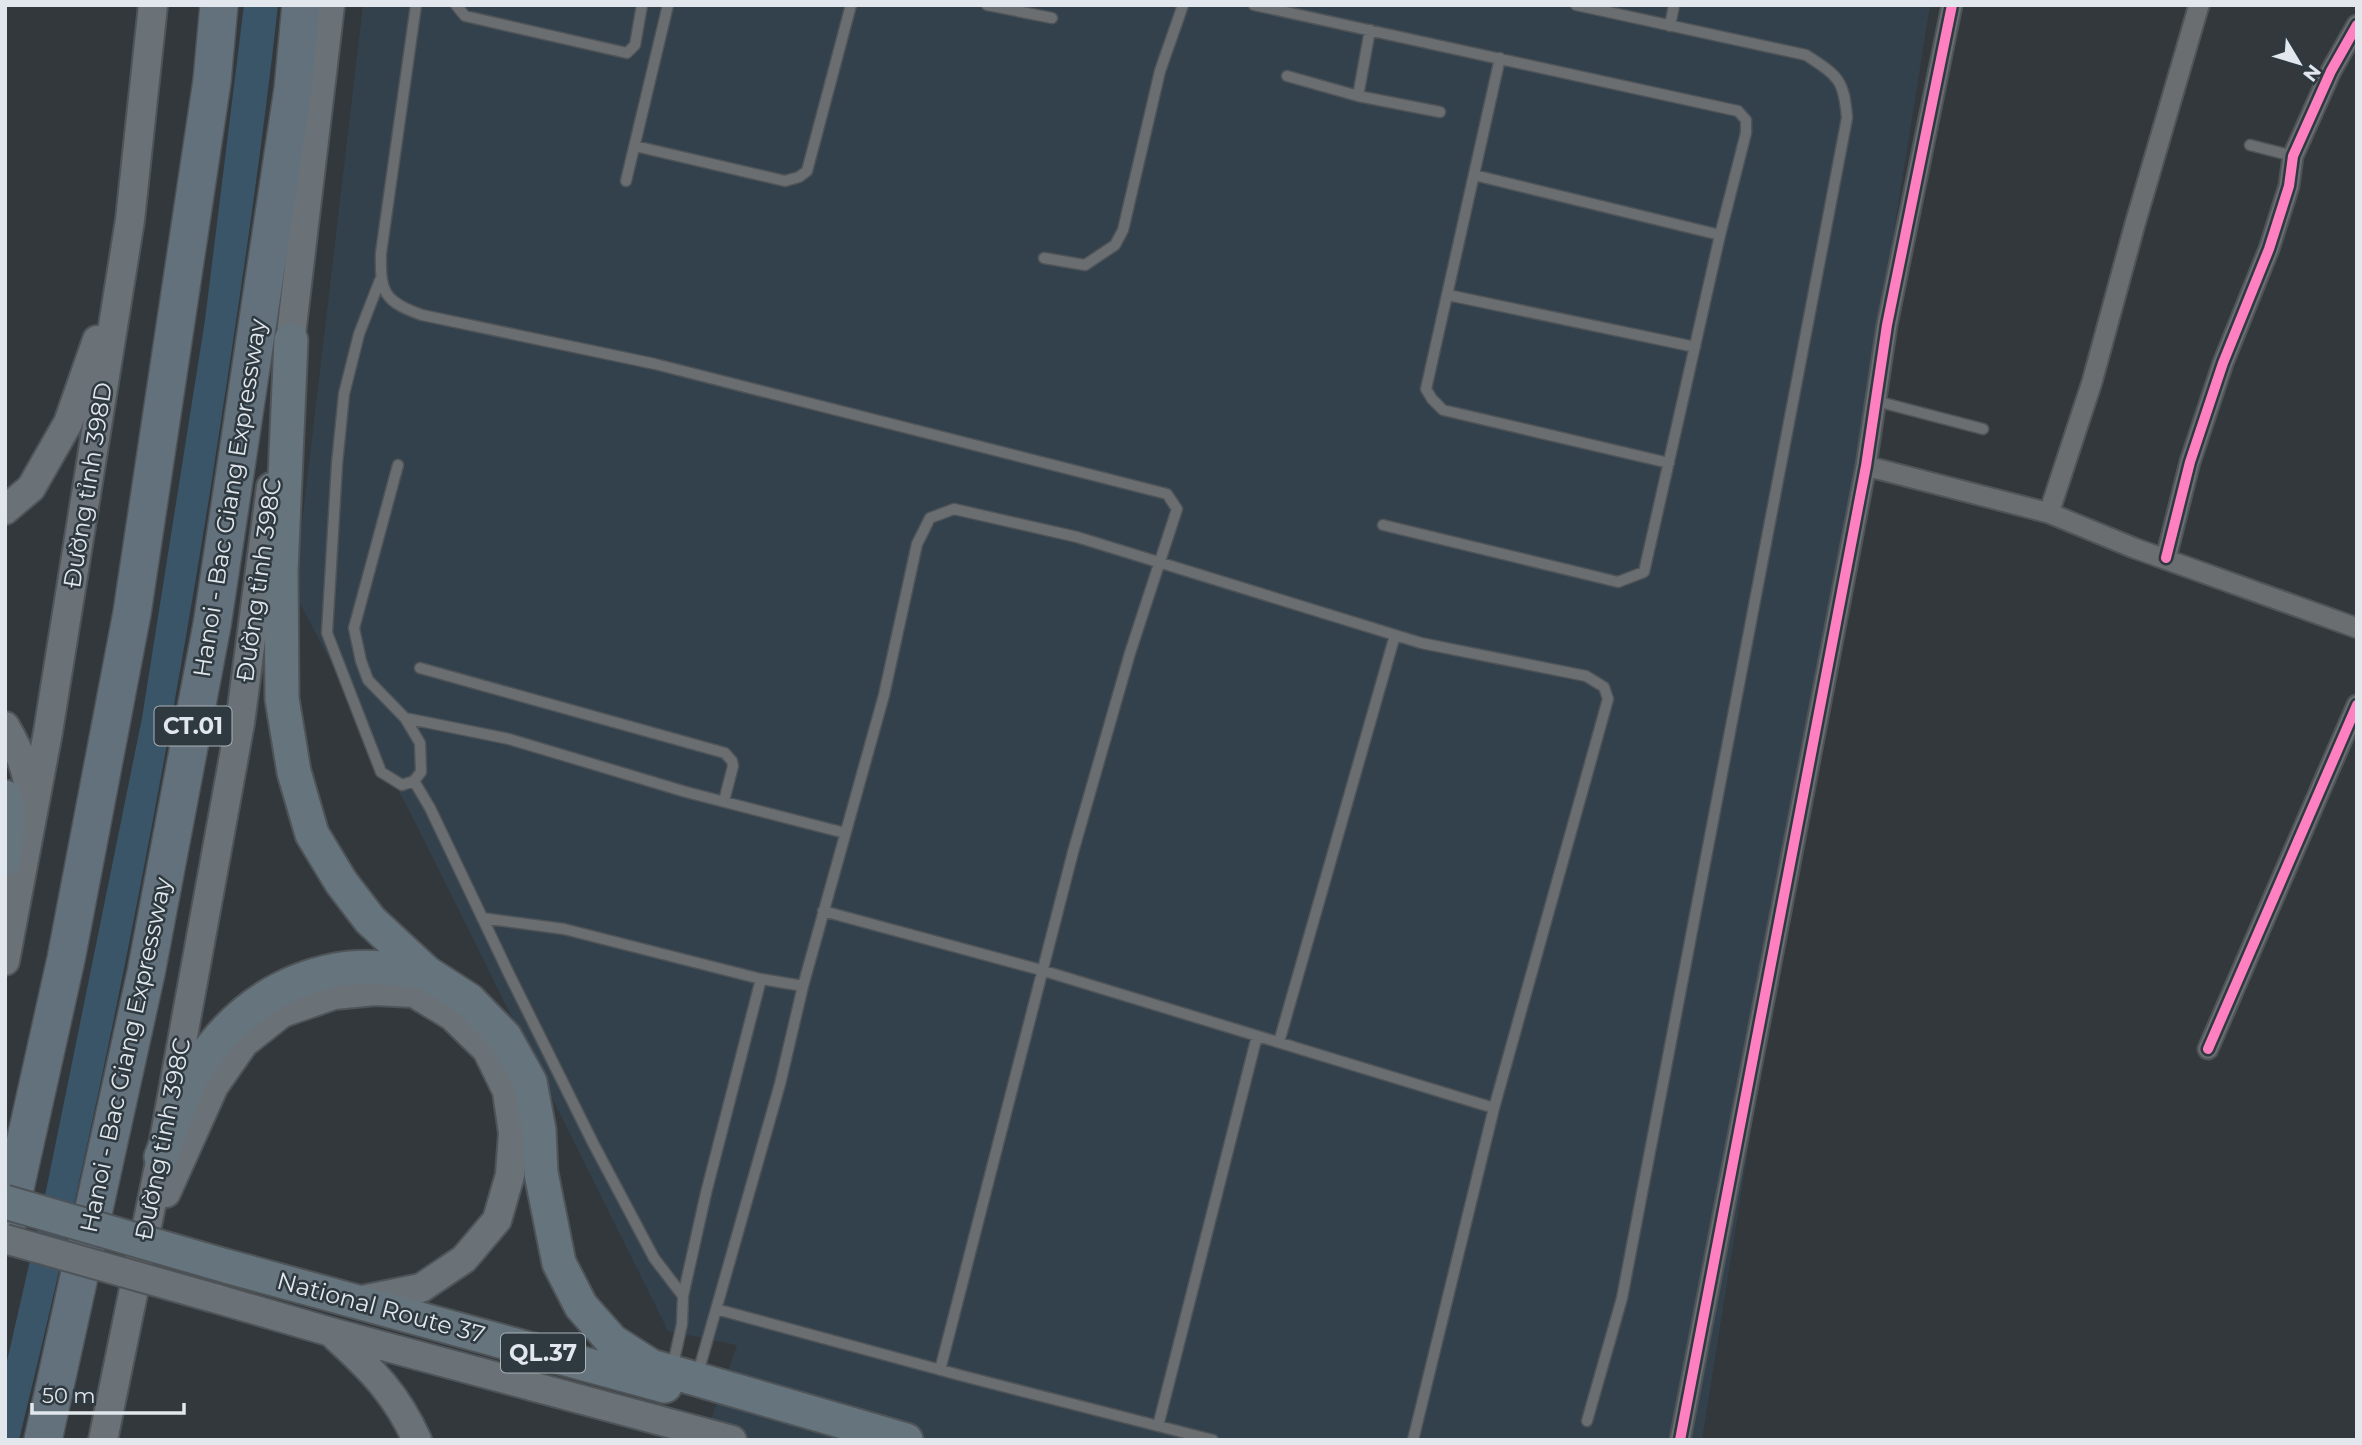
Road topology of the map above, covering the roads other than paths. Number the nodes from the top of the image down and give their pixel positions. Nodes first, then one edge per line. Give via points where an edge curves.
1 (152, 5) edge
2 (219, 5) edge
3 (301, 5) edge
4 (330, 5) edge
5 (416, 5) edge
6 (456, 5) edge
7 (642, 5) edge
8 (668, 5) edge
9 (851, 5) edge
10 (987, 5) edge
11 (1183, 5) edge
12 (1254, 5) edge
13 (1576, 5) edge
14 (1674, 5) edge
15 (1952, 5) edge
16 (2199, 5) edge
17 (1052, 18) dead end
18 (2357, 25) edge
19 (1670, 26) junction
20 (1370, 30) junction
21 (1500, 58) junction
22 (1287, 76) dead end
23 (1358, 96) junction
24 (1440, 112) dead end
25 (138, 142) junction
26 (2250, 145) dead end
27 (635, 146) junction
28 (2293, 156) junction
29 (1474, 175) junction
30 (626, 181) dead end
31 (1720, 235) junction
32 (1044, 258) dead end
33 (380, 281) junction
34 (1448, 295) junction
35 (291, 340) junction
36 (1695, 347) junction
37 (1876, 401) junction
38 (1983, 429) dead end
39 (1669, 463) junction
40 (398, 465) dead end
41 (1866, 466) junction
42 (5, 510) edge
43 (2049, 513) junction
44 (1383, 525) dead end
45 (2166, 558) junction
46 (1160, 563) junction
47 (2357, 628) edge
48 (1395, 635) junction
49 (420, 668) dead end
50 (2357, 705) edge
51 (405, 718) junction
52 (5, 726) edge
53 (414, 781) junction
54 (5, 797) edge
55 (724, 800) junction
56 (845, 833) junction
57 (14, 863) edge
58 (823, 911) junction
59 (482, 918) junction
60 (5, 961) edge
61 (1041, 970) junction
62 (426, 973) junction
63 (761, 979) junction
64 (803, 986) junction
65 (1257, 1036) junction
66 (1279, 1042) junction
67 (2208, 1049) dead end
68 (1494, 1108) junction
69 (161, 1157) junction
70 (5, 1202) edge
71 (5, 1233) edge
72 (5, 1239) edge
73 (143, 1244) junction
74 (682, 1296) junction
75 (357, 1301) junction
76 (716, 1309) junction
77 (331, 1332) junction
78 (940, 1370) junction
79 (683, 1376) junction
80 (115, 1379) junction
81 (1587, 1421) dead end
82 (1158, 1426) junction
83 (43, 1440) edge
84 (103, 1440) edge
85 (114, 1440) edge
86 (417, 1440) edge
87 (732, 1440) edge
88 (859, 1440) edge
89 (906, 1440) edge
90 (1213, 1440) edge
91 (1413, 1440) edge
92 (1680, 1440) edge

1 - 25 main road, Đường tỉnh 398D
2 - 71 highway via 212,81 132,613 66,959
3 - 83 highway, Hanoi - Bac Giang Expressway / CT.01 via 293,89 212,625 146,973
4 - 35 main road, Đường tỉnh 398C
5 - 33 lane
6 - 7 lane via 465,16 627,53 635,45
8 - 27 lane
9 - 27 lane via 807,172 785,181
10 - 17 lane
11 - 32 lane via 1160,71 1123,230 1115,245 1085,265
12 - 20 lane
13 - 19 lane
14 - 19 lane
15 - 37 street
16 - 43 street via 2092,382
18 - 28 street
19 - 81 lane via 1806,55 1835,74 1845,93 1847,118 1622,1298
20 - 21 lane
20 - 23 lane
21 - 29 lane
21 - 31 lane via 1738,111 1746,120 1746,132
22 - 23 lane
23 - 24 lane
25 - 42 main road via 87,373 68,423 31,488
25 - 57 main road, Đường tỉnh 398D via 131,220 51,719
26 - 28 lane
27 - 30 lane
28 - 45 street via 2289,186 2269,249 2222,363 2190,461
29 - 31 lane
29 - 34 lane
31 - 36 lane
33 - 46 lane via 401,308 422,315 655,364 1167,494 1177,509
33 - 53 lane via 359,334 344,394 327,633 381,772 402,785
34 - 36 lane
34 - 39 lane via 1426,389 1443,410
35 - 62 highway via 281,622 282,699 294,772 312,834 341,882 370,920
35 - 69 main road, Đường tỉnh 398C via 240,723
36 - 39 lane
37 - 38 lane
37 - 41 street
39 - 44 lane via 1644,572 1618,582
40 - 51 lane via 355,628 368,680
41 - 43 street
41 - 92 street
43 - 45 street
45 - 47 street
46 - 48 lane
46 - 56 lane via 1077,537 954,509 930,518 917,544 884,695
46 - 61 lane via 1130,653
48 - 66 lane
48 - 68 lane via 1586,676 1604,687 1608,699
49 - 55 lane via 725,753 733,766
50 - 67 street
51 - 53 lane via 420,743 421,772
51 - 55 lane via 509,739
52 - 57 main road via 30,788
53 - 59 lane
54 - 57 highway
55 - 56 lane
56 - 58 lane
57 - 60 main road, Đường tỉnh 398D
58 - 61 lane
58 - 64 lane
59 - 63 lane via 565,929
59 - 74 lane via 593,1143 654,1258
61 - 65 lane
61 - 78 lane
62 - 69 highway via 337,969 278,988 228,1026 193,1074
62 - 79 highway via 468,1000 505,1037 530,1082 559,1263 581,1306 612,1341 650,1366
63 - 64 lane
63 - 74 lane
64 - 76 lane
65 - 66 lane
65 - 82 lane
66 - 68 lane
68 - 91 lane
69 - 73 main road, Đường tỉnh 398C
70 - 75 highway, National Route 37 / QL.37, bridge
72 - 77 main road, bridge
73 - 75 main road via 214,1086 244,1043 282,1013 334,995 414,993 452,1016 487,1050 507,1091 513,1133 510,1175 497,1220 464,1259 421,1288
73 - 80 main road, Đường tỉnh 398C
74 - 79 lane
75 - 88 highway, National Route 37 / QL.37
76 - 78 lane
76 - 79 lane
77 - 86 main road via 373,1371 405,1411
77 - 87 main road
78 - 82 lane
79 - 89 highway
80 - 84 main road, Đường tỉnh 398C
80 - 85 main road
82 - 90 lane

